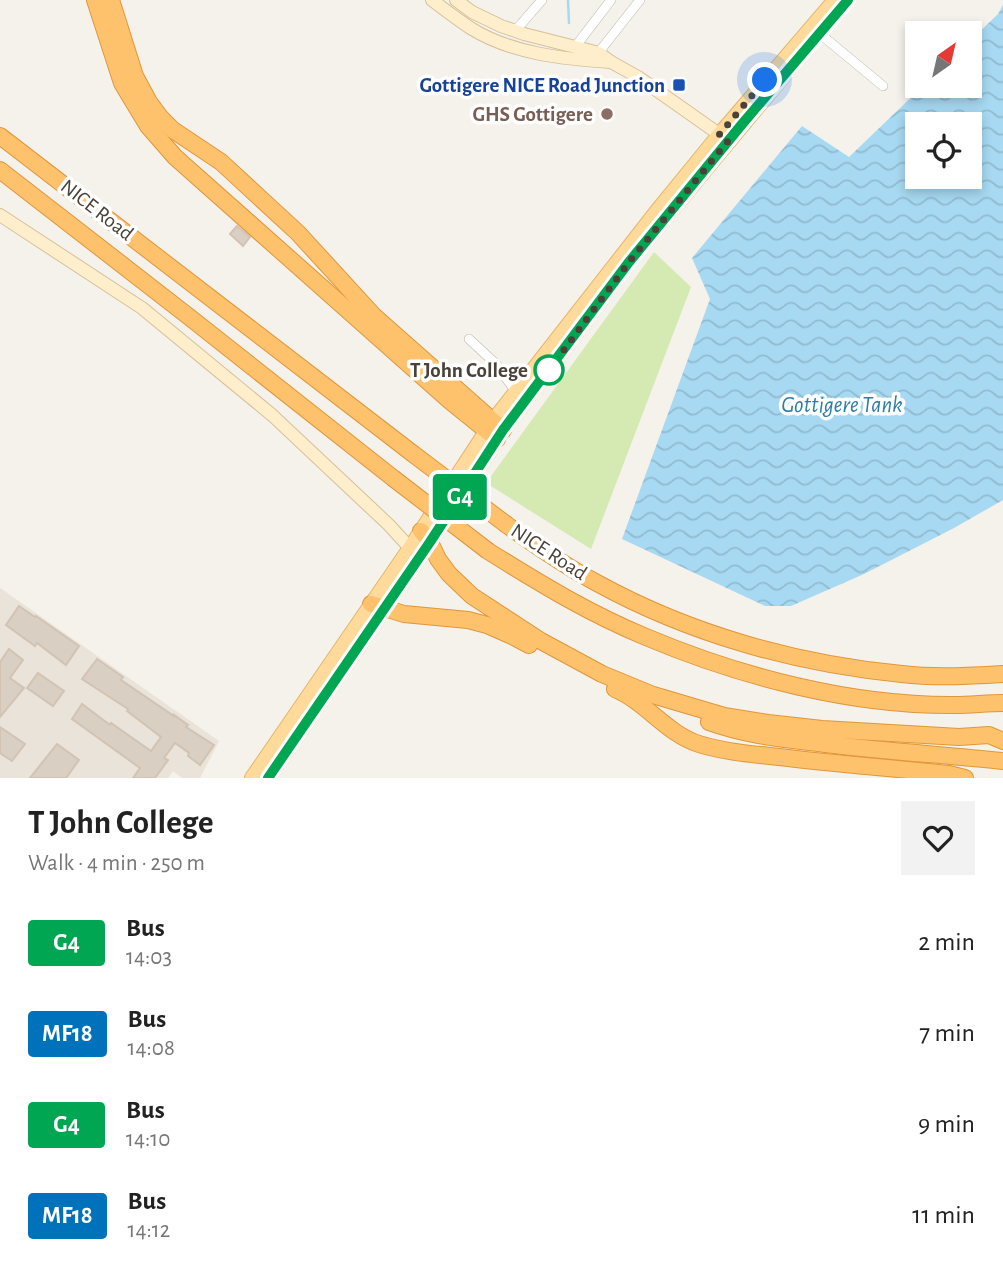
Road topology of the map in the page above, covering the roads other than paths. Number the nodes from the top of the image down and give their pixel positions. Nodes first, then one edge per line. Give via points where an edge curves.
1 (95, 0) edge
2 (111, 0) edge
3 (432, 0) edge
4 (456, 0) edge
5 (542, 0) edge
6 (611, 0) edge
7 (640, 0) edge
8 (835, 0) edge
9 (848, 0) edge
10 (515, 31) junction
11 (819, 33) junction
12 (575, 47) junction
13 (595, 57) junction
14 (883, 86) dead end
15 (0, 136) edge
16 (723, 138) junction
17 (0, 170) edge
18 (0, 215) edge
19 (469, 339) dead end
20 (516, 392) junction
21 (495, 430) junction
22 (426, 537) junction
23 (410, 548) junction
24 (377, 607) junction
25 (1003, 674) edge
26 (629, 690) junction
27 (653, 695) junction
28 (1003, 703) edge
29 (1003, 741) edge
30 (1003, 761) edge
31 (900, 773) edge
32 (957, 776) edge
33 (252, 778) edge
34 (268, 778) edge

1 - 21 highway via 122,83 167,147 429,382
2 - 21 highway via 135,76 160,117 221,162 298,233 374,316
3 - 13 street via 473,30 506,44 542,55
4 - 10 street via 487,21
5 - 10 street
6 - 12 street
7 - 13 street
8 - 16 main road
9 - 11 main road
10 - 12 street
11 - 14 street
11 - 16 main road
12 - 13 street
13 - 16 street via 638,77
15 - 25 highway, NICE Road, bridge via 507,525 597,583 691,625 829,665 904,674
16 - 20 main road
16 - 21 main road
17 - 28 highway, NICE Road, bridge via 488,551 562,597 646,637 774,680 893,701
18 - 23 street via 142,308 272,415
19 - 20 street via 496,364
20 - 21 main road
21 - 22 main road
22 - 23 main road
22 - 24 main road
22 - 26 highway via 449,574 472,596
23 - 24 main road
24 - 26 highway via 487,625 579,672
24 - 33 main road
24 - 34 main road
26 - 27 highway
26 - 31 highway via 666,726 697,743
27 - 29 highway via 724,716 768,723 989,735
27 - 30 highway via 712,723 766,737
31 - 32 highway

